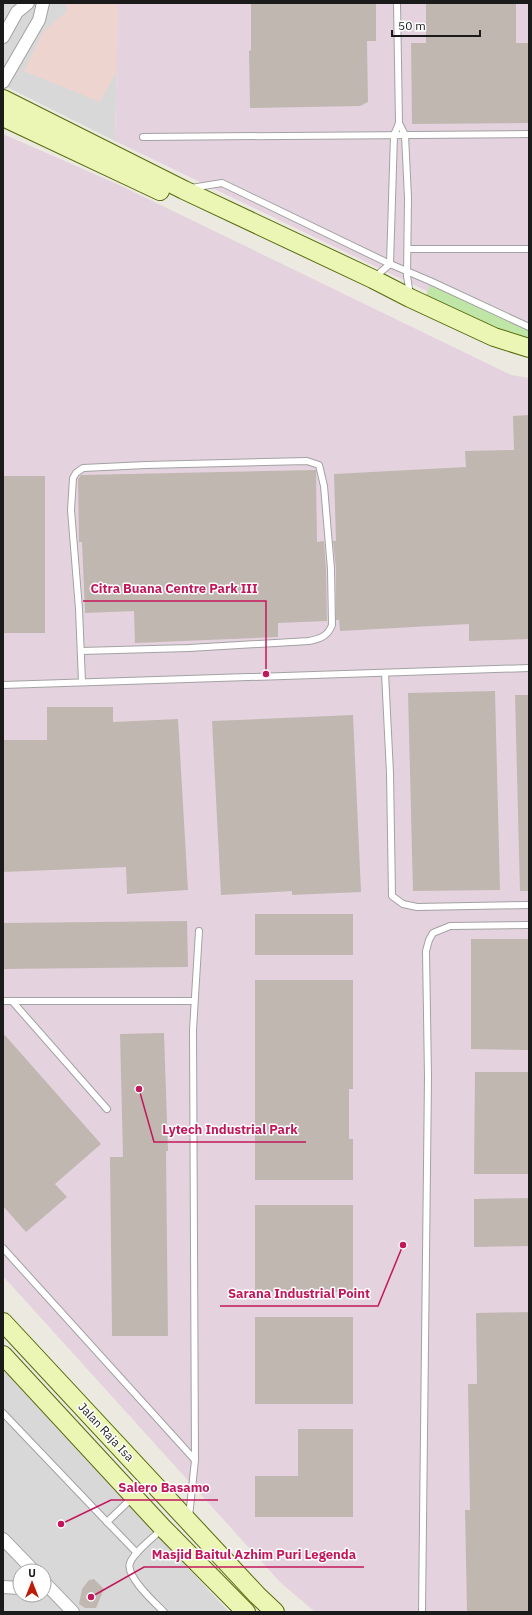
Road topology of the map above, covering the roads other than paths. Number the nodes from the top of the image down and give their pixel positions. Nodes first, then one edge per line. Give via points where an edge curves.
1 (28, 3) edge
2 (43, 3) edge
3 (397, 3) edge
4 (3, 37) edge
5 (3, 82) edge
6 (3, 99) edge
7 (3, 118) edge
8 (399, 123) junction
9 (529, 134) edge
10 (394, 135) junction
11 (405, 135) junction
12 (143, 136) dead end
13 (184, 190) junction
14 (408, 249) junction
15 (529, 249) edge
16 (390, 264) junction
17 (408, 272) junction
18 (368, 283) junction
19 (409, 302) junction
20 (529, 327) edge
21 (529, 348) edge
22 (529, 358) edge
23 (81, 651) junction
24 (529, 668) edge
25 (384, 673) junction
26 (82, 682) junction
27 (3, 685) edge
28 (529, 905) edge
29 (529, 925) edge
30 (199, 931) dead end
31 (3, 1001) edge
32 (12, 1001) junction
33 (194, 1001) junction
34 (107, 1109) dead end
35 (3, 1248) edge
36 (3, 1322) edge
37 (3, 1355) edge
38 (3, 1413) edge
39 (195, 1460) junction
40 (134, 1497) junction
41 (107, 1522) junction
42 (189, 1522) junction
43 (163, 1528) junction
44 (3, 1539) edge
45 (137, 1553) junction
46 (26, 1563) edge
47 (52, 1594) edge
48 (73, 1612) edge
49 (164, 1612) edge
50 (246, 1612) edge
51 (275, 1612) edge
52 (422, 1612) edge

1 - 4 street via 17,12
2 - 5 street via 39,20
3 - 8 lane
6 - 13 main road
7 - 18 main road
8 - 10 lane
8 - 11 lane
9 - 11 lane
10 - 11 lane
10 - 12 lane
10 - 16 lane
11 - 14 lane
13 - 16 lane via 222,183
13 - 18 main road
14 - 15 lane
14 - 17 lane
16 - 17 lane
16 - 18 lane
17 - 19 lane
17 - 20 lane
18 - 19 main road
19 - 21 main road via 494,337
19 - 22 main road via 488,346
23 - 23 lane via 71,510 73,478 78,471 83,468 307,460 319,465 324,486 331,577 332,625 324,636 309,641
23 - 26 lane
24 - 25 lane
25 - 26 lane
25 - 28 lane via 390,773 392,896 403,904 416,907
26 - 27 lane
29 - 52 lane via 450,926 433,933 426,951 428,1077
30 - 33 lane
31 - 32 lane
32 - 33 lane
32 - 34 lane
33 - 39 lane
35 - 39 lane
36 - 42 main road, Jalan Raja Isa
37 - 40 main road, Jalan Raja Isa
38 - 41 lane
39 - 42 lane
40 - 41 lane
40 - 43 main road, Jalan Raja Isa
41 - 45 lane
42 - 51 main road, Jalan Raja Isa
43 - 45 lane
43 - 50 main road, Jalan Raja Isa
44 - 46 street
45 - 49 lane via 130,1563 133,1579
47 - 48 street

